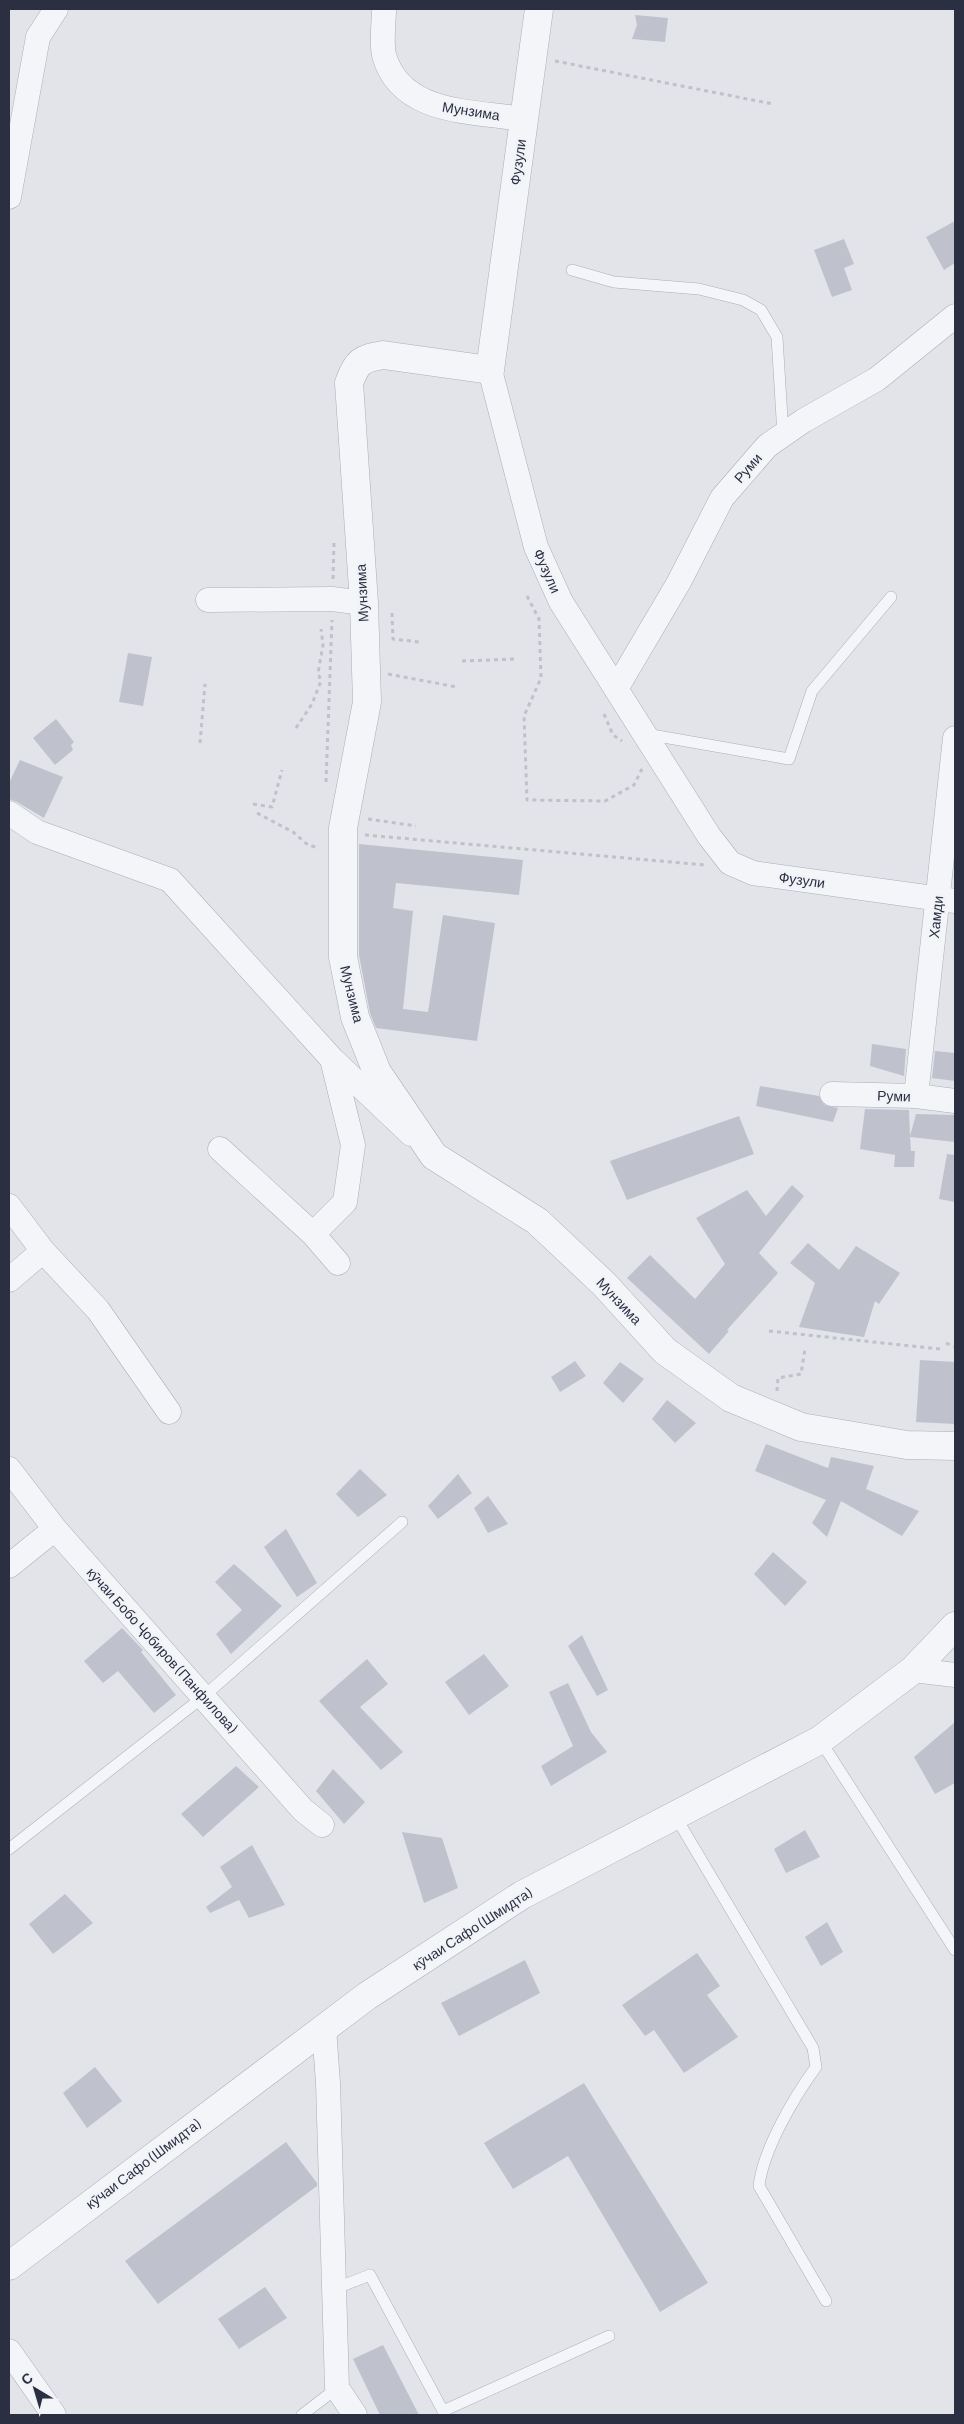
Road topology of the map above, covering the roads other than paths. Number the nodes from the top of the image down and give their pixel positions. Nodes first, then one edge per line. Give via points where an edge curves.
1 (56, 9) edge
2 (384, 9) edge
3 (539, 9) edge
4 (508, 117) dead end
5 (9, 196) edge
6 (572, 270) dead end
7 (955, 316) edge
8 (490, 370) junction
9 (784, 435) junction
10 (891, 597) dead end
11 (208, 600) dead end
12 (364, 603) junction
13 (616, 689) junction
14 (955, 738) edge
15 (635, 739) junction
16 (9, 814) edge
17 (947, 900) edge
18 (332, 1059) junction
19 (832, 1094) dead end
20 (916, 1096) junction
21 (955, 1101) edge
22 (220, 1149) dead end
23 (434, 1156) junction
24 (9, 1206) edge
25 (313, 1234) junction
26 (43, 1251) junction
27 (338, 1263) dead end
28 (9, 1280) edge
29 (169, 1412) dead end
30 (955, 1446) edge
31 (9, 1468) edge
32 (402, 1522) dead end
33 (55, 1529) junction
34 (9, 1566) edge
35 (955, 1626) edge
36 (913, 1670) junction
37 (955, 1675) edge
38 (203, 1697) junction
39 (820, 1740) junction
40 (674, 1814) junction
41 (322, 1825) dead end
42 (9, 1849) edge
43 (955, 1950) edge
44 (324, 2028) junction
45 (9, 2266) edge
46 (334, 2288) junction
47 (826, 2301) dead end
48 (609, 2336) dead end
49 (9, 2351) edge
50 (336, 2388) junction
51 (54, 2415) edge
52 (302, 2415) edge
53 (355, 2415) edge

1 - 5 street via 38,37
2 - 4 street, Мунзима via 384,54 394,78 417,99 449,110
3 - 8 street, Фузули
6 - 9 lane via 614,282 699,289 743,300 761,310 777,337
7 - 9 street, Руми via 877,380
8 - 12 street, Мунзима via 383,355 356,364 349,383
8 - 13 street, Фузули via 536,547 561,602
9 - 13 street, Руми via 767,446 722,498 679,582
10 - 15 lane via 812,691 789,759
11 - 12 street via 332,598
12 - 23 street, Мунзима via 367,702 343,828 343,957 355,1017 378,1072
13 - 15 street, Фузули
14 - 17 street, Хамди
15 - 17 street, Фузули via 730,862 753,873
16 - 18 street via 37,832 170,880
17 - 20 street, Хамди
18 - 23 street
18 - 25 street via 354,1145 344,1202
19 - 20 street, Руми
20 - 21 street, Руми
22 - 25 street
23 - 30 street, Мунзима via 537,1220 604,1284 666,1351 731,1398 801,1427 907,1445
24 - 26 street
25 - 27 street
26 - 28 street
26 - 29 street via 98,1310
31 - 33 street, кӯчаи Бобо Ҷобиров (Панфилова)
32 - 38 lane
33 - 34 street
33 - 38 street, кӯчаи Бобо Ҷобиров (Панфилова)
35 - 36 street, кӯчаи Сафо (Шмидта)
36 - 37 street
36 - 39 street, кӯчаи Сафо (Шмидта)
38 - 41 street, кӯчаи Бобо Ҷобиров (Панфилова) via 304,1810
38 - 42 lane
39 - 40 street, кӯчаи Сафо (Шмидта)
39 - 43 lane
40 - 44 street, кӯчаи Сафо (Шмидта) via 522,1895 367,1996
40 - 47 lane via 814,2048 816,2067 798,2093 760,2170 758,2186
44 - 45 street, кӯчаи Сафо (Шмидта)
44 - 46 street
46 - 48 lane via 370,2275 443,2412
46 - 50 street
49 - 51 street
50 - 52 lane
50 - 53 street

